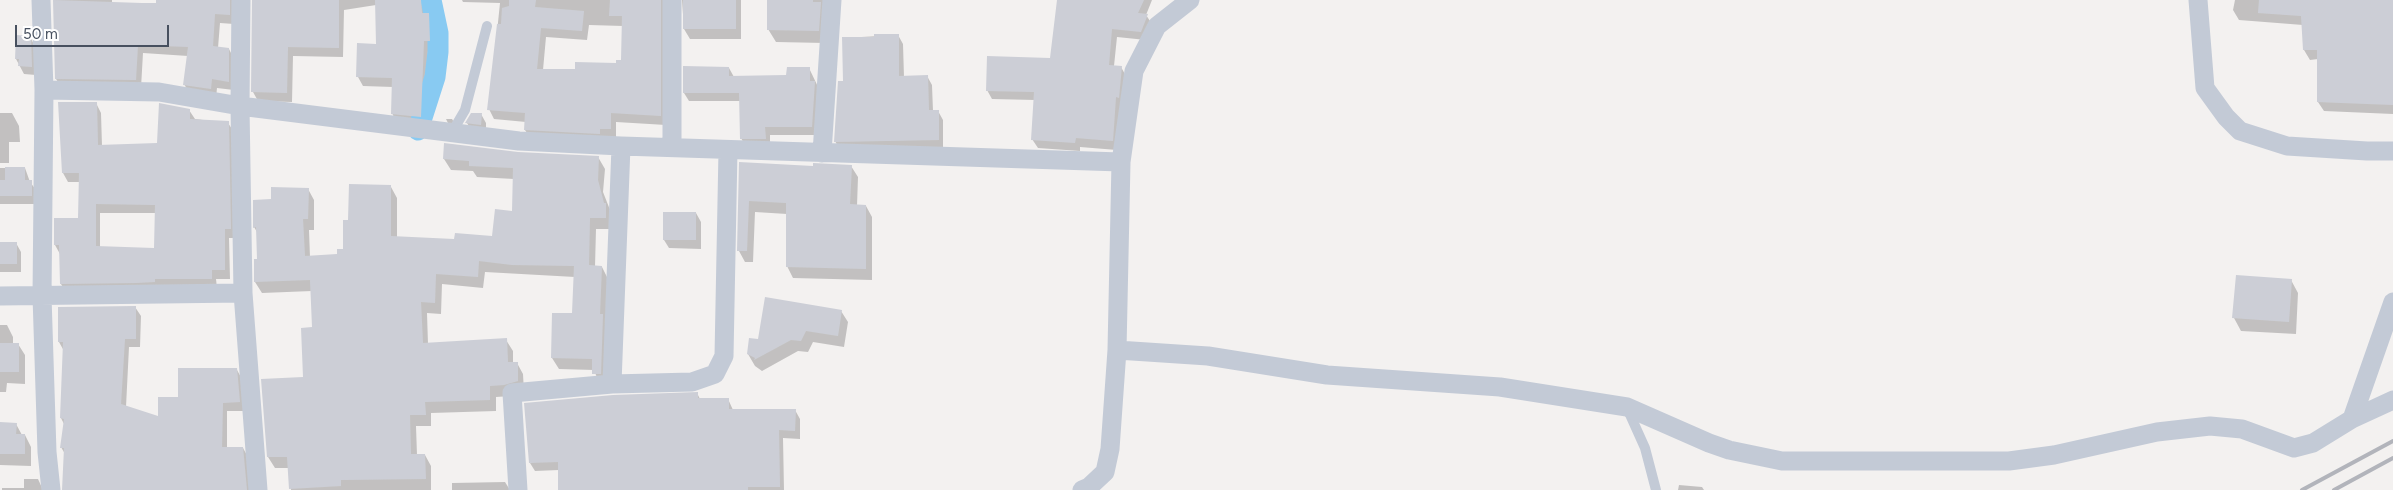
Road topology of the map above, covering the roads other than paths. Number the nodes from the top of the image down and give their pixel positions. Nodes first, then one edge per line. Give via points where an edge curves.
1 (41, 0) edge
2 (242, 0) edge
3 (672, 0) edge
4 (832, 0) edge
5 (2198, 0) edge
6 (1184, 1) edge
7 (487, 26) dead end
8 (44, 90) junction
9 (240, 106) junction
10 (451, 134) junction
11 (621, 146) junction
12 (672, 147) junction
13 (728, 150) junction
14 (2393, 151) edge
15 (822, 153) junction
16 (1121, 162) junction
17 (243, 293) junction
18 (0, 296) edge
19 (42, 296) junction
20 (2393, 302) edge
21 (1117, 350) junction
22 (612, 384) junction
23 (2393, 400) edge
24 (1627, 407) junction
25 (2352, 419) junction
26 (51, 490) edge
27 (258, 490) edge
28 (518, 490) edge
29 (1082, 490) edge
30 (1656, 490) edge

1 - 8 street
2 - 9 street
3 - 12 street
4 - 15 street
5 - 14 street via 2205,88 2240,131 2287,146
6 - 16 street via 1157,26 1134,71
7 - 10 lane via 465,110
8 - 9 street via 159,92
8 - 19 street
9 - 10 street
9 - 17 street
10 - 11 street
11 - 12 street
11 - 22 street
12 - 13 street
13 - 15 street
13 - 22 street via 724,356 715,374 692,382
15 - 16 street
16 - 21 street
17 - 19 street
17 - 27 street
18 - 19 street
19 - 26 street
20 - 25 street
21 - 24 street via 1208,356 1327,375 1500,387
21 - 29 street via 1110,449 1105,472
22 - 28 street via 512,392
23 - 25 street
24 - 25 street via 1729,450 1782,461 2008,461 2054,455 2157,432 2210,426 2242,429 2294,448 2313,443
24 - 30 lane via 1645,448

